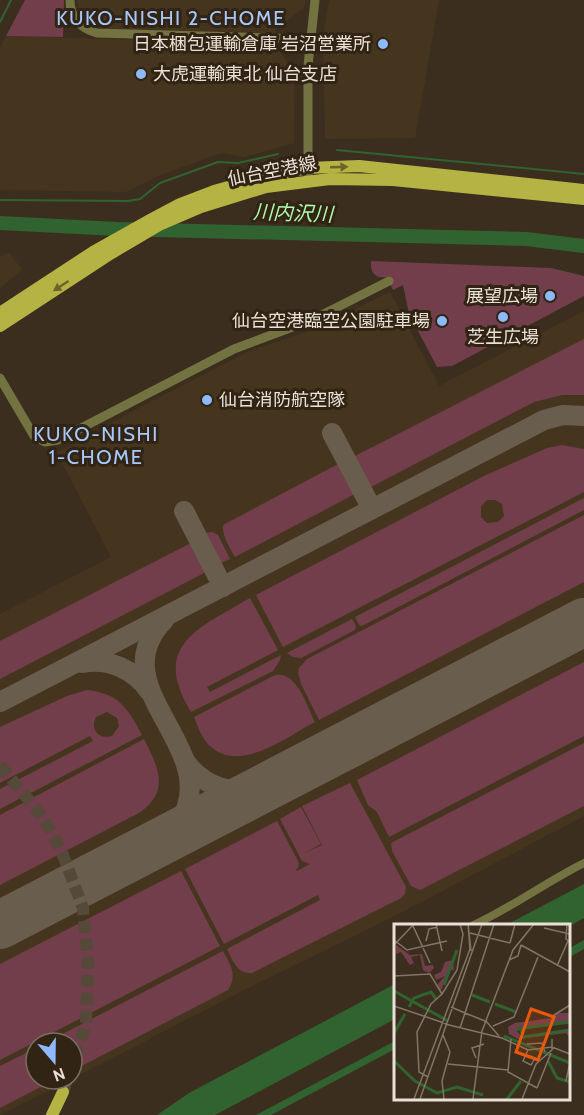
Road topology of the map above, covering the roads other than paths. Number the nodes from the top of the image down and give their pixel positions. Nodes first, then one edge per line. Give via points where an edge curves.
1 (70, 0) edge
2 (315, 0) edge
3 (310, 39) junction
4 (308, 174) junction
5 (584, 190) edge
6 (584, 199) edge
7 (389, 281) dead end
8 (0, 313) edge
9 (0, 326) edge
10 (0, 378) edge
11 (584, 863) edge
12 (476, 924) edge
13 (63, 1092) tunnel mouth
14 (52, 1115) edge

1 - 3 street via 77,22 97,33
2 - 3 street
3 - 4 street
4 -> 5 main road, 仙台空港線 via 359,166
4 - 6 main road, 仙台空港線
4 - 8 main road, 仙台空港線 via 275,174 180,204 93,252
4 -> 9 main road, 仙台空港線 via 201,207 159,225
7 - 10 street via 314,319 234,350 58,440 45,442 34,436
11 - 12 street
13 - 14 main road

